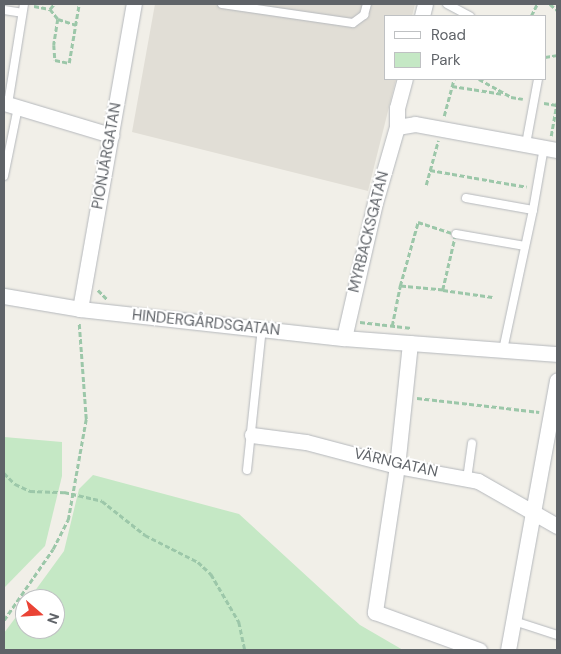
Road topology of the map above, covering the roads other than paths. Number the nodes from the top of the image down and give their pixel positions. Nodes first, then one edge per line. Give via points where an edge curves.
1 (25, 4) edge
2 (134, 4) edge
3 (222, 4) edge
4 (367, 4) edge
5 (447, 4) edge
6 (4, 10) edge
7 (22, 13) junction
8 (468, 15) edge
9 (405, 80) edge
10 (538, 80) edge
11 (10, 104) edge
12 (397, 127) junction
13 (111, 135) junction
14 (526, 144) junction
15 (550, 149) edge
16 (4, 176) edge
17 (466, 198) dead end
18 (532, 210) junction
19 (456, 234) road end
20 (525, 246) junction
21 (4, 296) edge
22 (80, 309) junction
23 (262, 328) junction
24 (344, 338) junction
25 (410, 343) junction
26 (503, 350) junction
27 (557, 354) edge
28 (557, 380) edge
29 (252, 435) junction
30 (472, 442) dead end
31 (397, 466) junction
32 (248, 470) dead end
33 (466, 479) junction
34 (534, 513) junction
35 (557, 526) edge
36 (514, 621) junction
37 (557, 635) edge
38 (479, 650) edge
39 (508, 650) edge

1 - 7 lane
2 - 13 street, PIONJÄRGATAN
3 - 4 lane via 353,23 364,15
5 - 8 lane
6 - 7 lane
7 - 11 lane
9 - 12 street, MYRBACKSGATAN via 397,108
10 - 14 lane
11 - 13 street
11 - 16 lane
12 - 14 street via 415,124
12 - 24 street, MYRBACKSGATAN via 375,203
13 - 22 street, PIONJÄRGATAN
14 - 15 street
15 - 18 lane
17 - 18 lane
18 - 20 lane
19 - 20 lane
20 - 26 lane
21 - 22 street, HINDERGÅRDSGATAN
22 - 23 street, HINDERGÅRDSGATAN
23 - 24 street, HINDERGÅRDSGATAN
23 - 29 lane
24 - 25 street, HINDERGÅRDSGATAN
25 - 26 street, HINDERGÅRDSGATAN
25 - 31 street
26 - 27 street, HINDERGÅRDSGATAN
28 - 34 street
29 - 31 street, VÄRNGATAN via 306,442
29 - 32 lane
30 - 33 lane
31 - 33 street, VÄRNGATAN
31 - 38 street via 375,612
33 - 34 street, VÄRNGATAN via 478,481
34 - 35 street, VÄRNGATAN
34 - 36 street
36 - 37 lane
36 - 39 street

